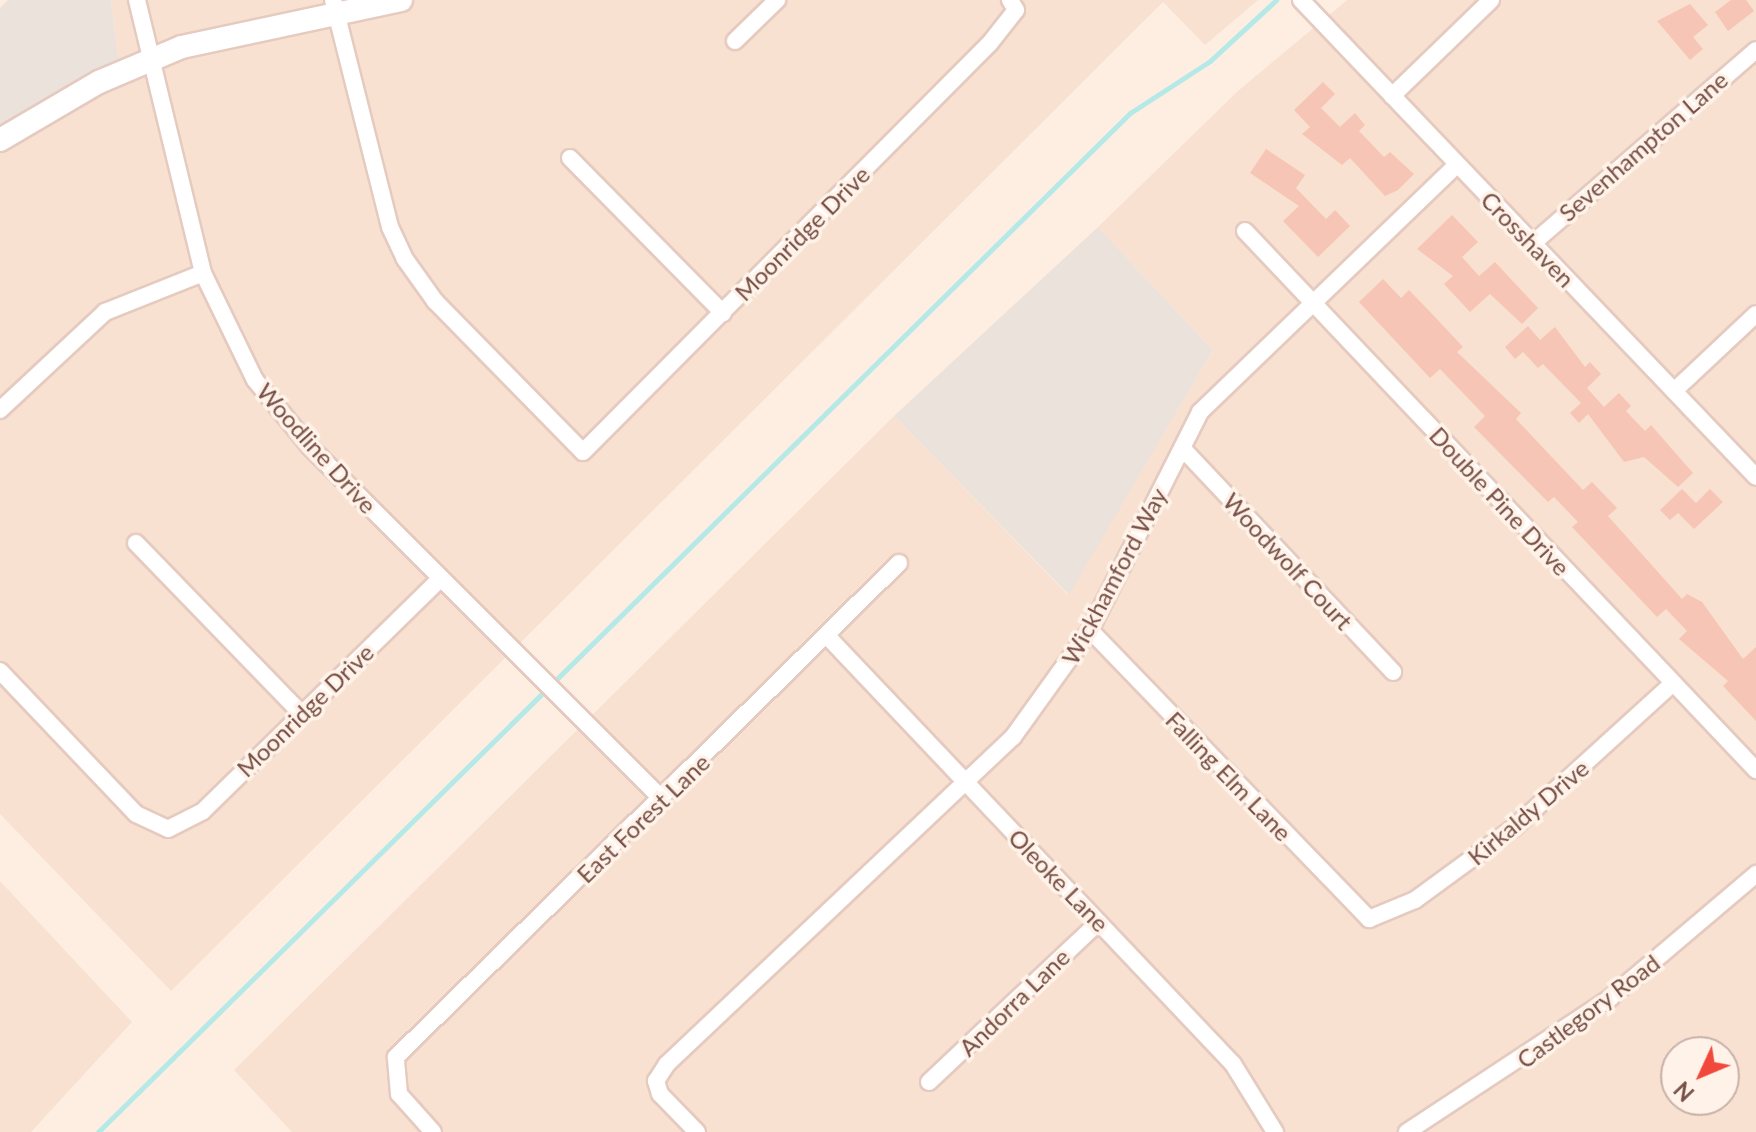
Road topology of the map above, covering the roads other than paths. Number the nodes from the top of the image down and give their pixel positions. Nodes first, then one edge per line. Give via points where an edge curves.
1 (137, 0) edge
2 (401, 0) edge
3 (777, 0) edge
4 (1491, 0) edge
5 (1304, 4) edge
6 (1013, 5) edge
7 (335, 8) edge
8 (735, 41) dead end
9 (1756, 50) edge
10 (150, 59) junction
11 (1392, 96) junction
12 (0, 140) edge
13 (570, 158) dead end
14 (1457, 165) junction
15 (1245, 231) dead end
16 (1532, 244) junction
17 (203, 273) junction
18 (1314, 304) junction
19 (723, 313) junction
20 (1756, 314) edge
21 (1674, 391) junction
22 (0, 410) edge
23 (1184, 450) junction
24 (1756, 477) edge
25 (136, 543) dead end
26 (899, 563) dead end
27 (441, 578) junction
28 (1090, 630) junction
29 (829, 638) junction
30 (0, 671) edge
31 (1393, 672) dead end
32 (1673, 683) junction
33 (301, 713) junction
34 (1756, 770) edge
35 (966, 783) junction
36 (662, 799) junction
37 (1756, 874) edge
38 (1369, 919) joint
39 (1099, 922) junction
40 (929, 1082) dead end
41 (433, 1132) edge
42 (697, 1132) edge
43 (1275, 1132) edge
44 (1407, 1132) edge

1 - 10 street, Woodline Drive
2 - 7 street
3 - 8 street
4 - 11 street
5 - 11 street, Crosshaven
6 - 19 street, Moonridge Drive
7 - 10 street
7 - 19 street, Moonridge Drive via 405,259 435,301 583,452
9 - 16 street, Sevenhampton Lane
10 - 12 street
10 - 17 street, Woodline Drive
11 - 14 street, Crosshaven
13 - 19 street
14 - 16 street, Crosshaven
14 - 18 street, Wickhamford Way
15 - 18 street, Double Pine Drive
16 - 21 street, Crosshaven
17 - 22 street via 105,312
17 - 27 street, Woodline Drive via 234,345 281,414
18 - 23 street, Wickhamford Way via 1200,412
18 - 32 street, Double Pine Drive
20 - 21 street
21 - 24 street, Crosshaven
23 - 28 street, Wickhamford Way
23 - 31 street, Woodwolf Court
25 - 33 street
26 - 29 street, East Forest Lane
27 - 33 street, Moonridge Drive
27 - 36 street, Woodline Drive
28 - 35 street, Wickhamford Way via 1013,737
28 - 38 street, Falling Elm Lane
29 - 35 street, Oleoke Lane
29 - 36 street, East Forest Lane
30 - 33 street, Moonridge Drive via 136,814 162,826 186,824 203,811
32 - 34 street, Double Pine Drive
32 - 38 street, Kirkaldy Drive via 1504,836 1415,900
35 - 39 street, Oleoke Lane
35 - 42 street, Wickhamford Way via 656,1081
36 - 41 street, East Forest Lane via 396,1057 393,1074 399,1094
37 - 44 street, Castlegory Road via 1633,981
39 - 40 street, Andorra Lane
39 - 43 street, Oleoke Lane via 1233,1064

